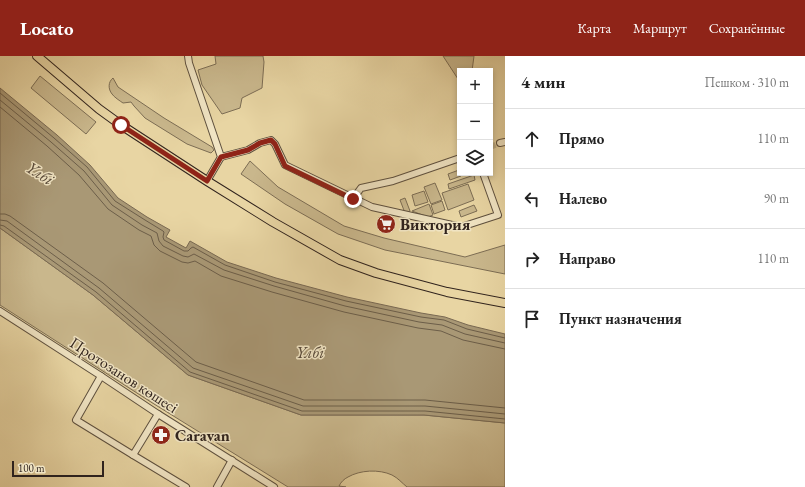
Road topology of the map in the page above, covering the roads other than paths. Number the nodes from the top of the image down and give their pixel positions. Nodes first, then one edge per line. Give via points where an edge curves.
1 (37, 56) edge
2 (188, 56) edge
3 (221, 157) junction
4 (457, 159) edge
5 (484, 176) edge
6 (207, 181) junction
7 (353, 199) junction
8 (505, 303) edge
9 (0, 311) edge
10 (101, 376) junction
11 (158, 414) junction
12 (133, 455) junction
13 (232, 460) junction
14 (186, 487) edge
15 (218, 487) edge
16 (274, 487) edge

1 - 6 main road via 116,121
2 - 3 street
3 - 6 street
3 - 7 street via 248,150 271,140 285,166
4 - 7 street via 393,181 361,188
5 - 7 street via 498,214 460,227 372,207
6 - 8 main road via 340,260 376,273 447,292
9 - 10 street, Протозанов көшесі
10 - 11 street, Протозанов көшесі
10 - 12 street via 76,420
11 - 12 street
11 - 13 street, Протозанов көшесі
12 - 14 street
13 - 15 street
13 - 16 street, Протозанов көшесі

